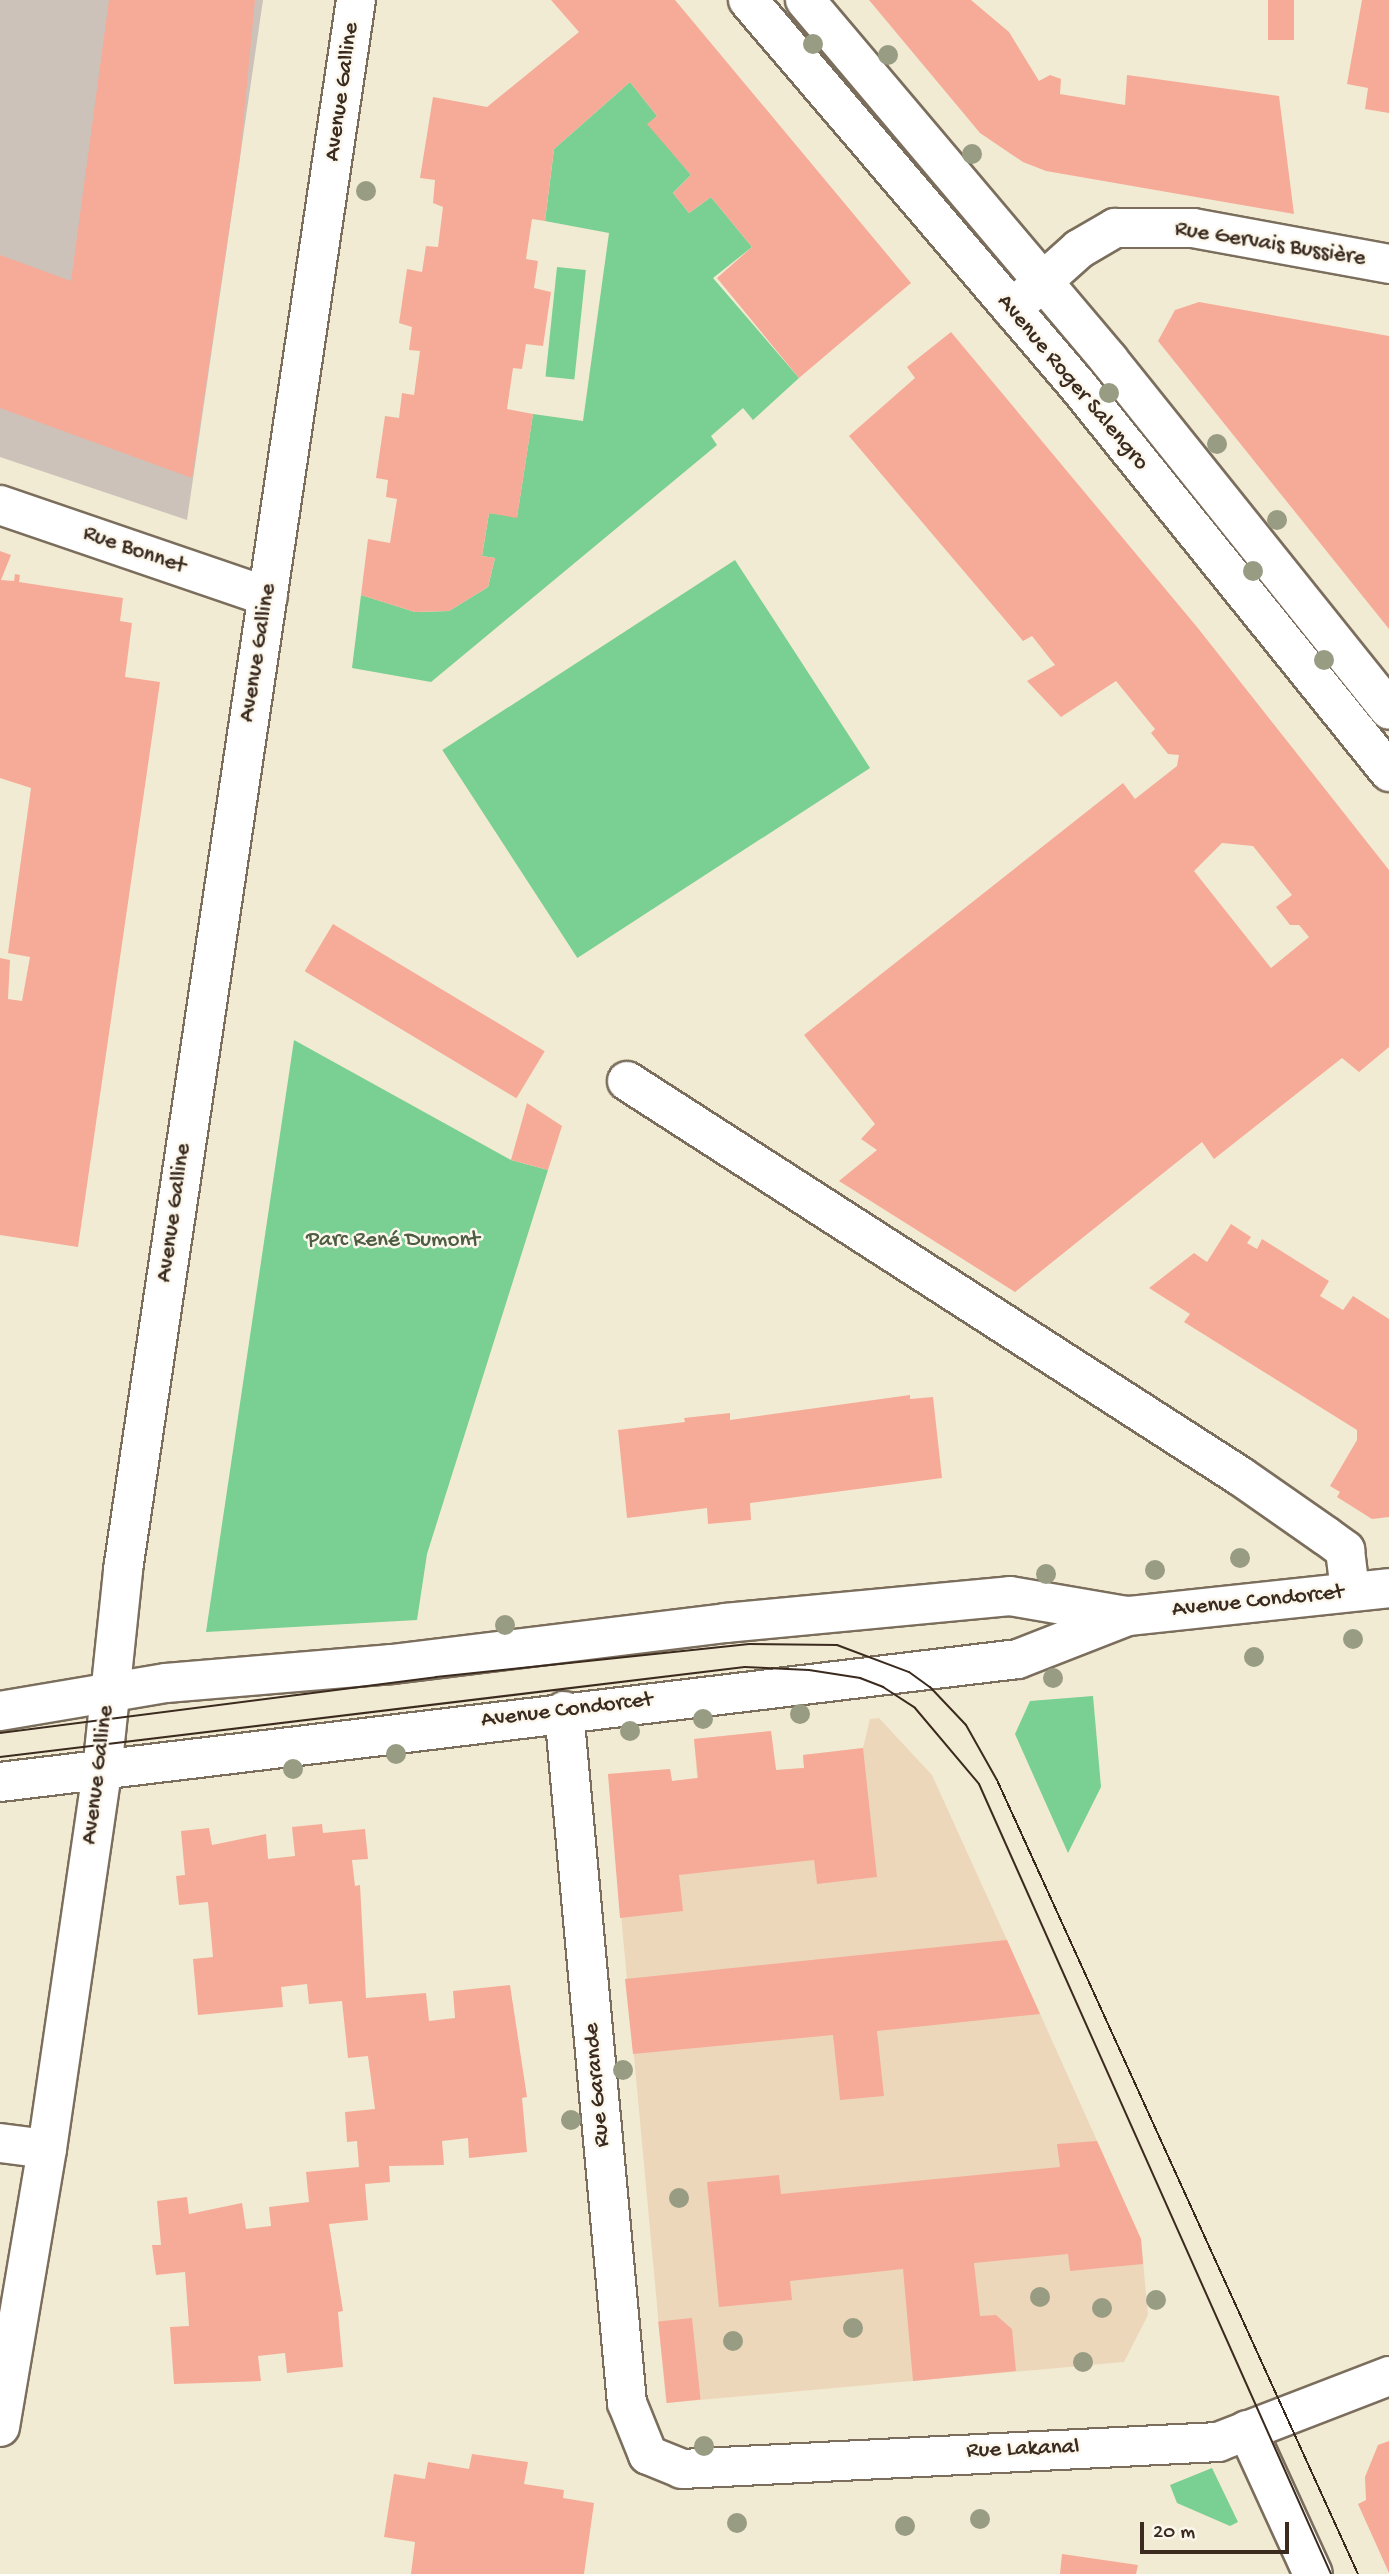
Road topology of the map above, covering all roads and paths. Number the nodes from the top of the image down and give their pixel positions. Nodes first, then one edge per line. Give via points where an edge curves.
1 (356, 0) edge
2 (747, 0) edge
3 (805, 0) edge
4 (1389, 264) edge
5 (1043, 281) junction
6 (1012, 309) junction
7 (0, 505) edge
8 (268, 597) junction
9 (1389, 709) edge
10 (1389, 772) edge
11 (627, 1081) dead end
12 (1389, 1588) edge
13 (1350, 1591) junction
14 (1128, 1616) junction
15 (108, 1695) junction
16 (0, 1711) edge
17 (564, 1711) junction
18 (102, 1770) junction
19 (0, 1782) edge
20 (0, 2143) edge
21 (47, 2150) junction
22 (1389, 2376) edge
23 (0, 2427) edge
24 (1247, 2430) junction
25 (648, 2455) joint
26 (1313, 2574) edge

1 - 8 street, Avenue Galline
2 - 6 street, Avenue Roger Salengro
3 - 5 street, Avenue Roger Salengro
4 - 5 street, Rue Gervais Bussière via 1193,228 1115,228 1079,249
5 - 6 street, Rue Gervais Bussière
5 - 9 street, Avenue Roger Salengro
6 - 10 street, Avenue Roger Salengro
7 - 8 street, Rue Bonnet
8 - 15 street, Avenue Galline
11 - 13 street via 1345,1550
12 - 13 street, Avenue Condorcet
13 - 14 street, Avenue Condorcet
14 - 15 street, Avenue Condorcet via 1010,1597 725,1623 392,1664 166,1683
14 - 17 street, Avenue Condorcet via 1017,1659
15 - 16 street, Avenue Condorcet
15 - 18 street, Avenue Galline
17 - 18 street, Avenue Condorcet
17 - 25 street, Rue Garande via 627,2403
18 - 19 street, Avenue Condorcet
18 - 21 street, Avenue Galline
20 - 21 street
21 - 23 street, Avenue Galline
22 - 24 street, Rue Lakanal
24 - 25 street, Rue Lakanal via 1218,2442 708,2468 682,2469
24 - 26 street

